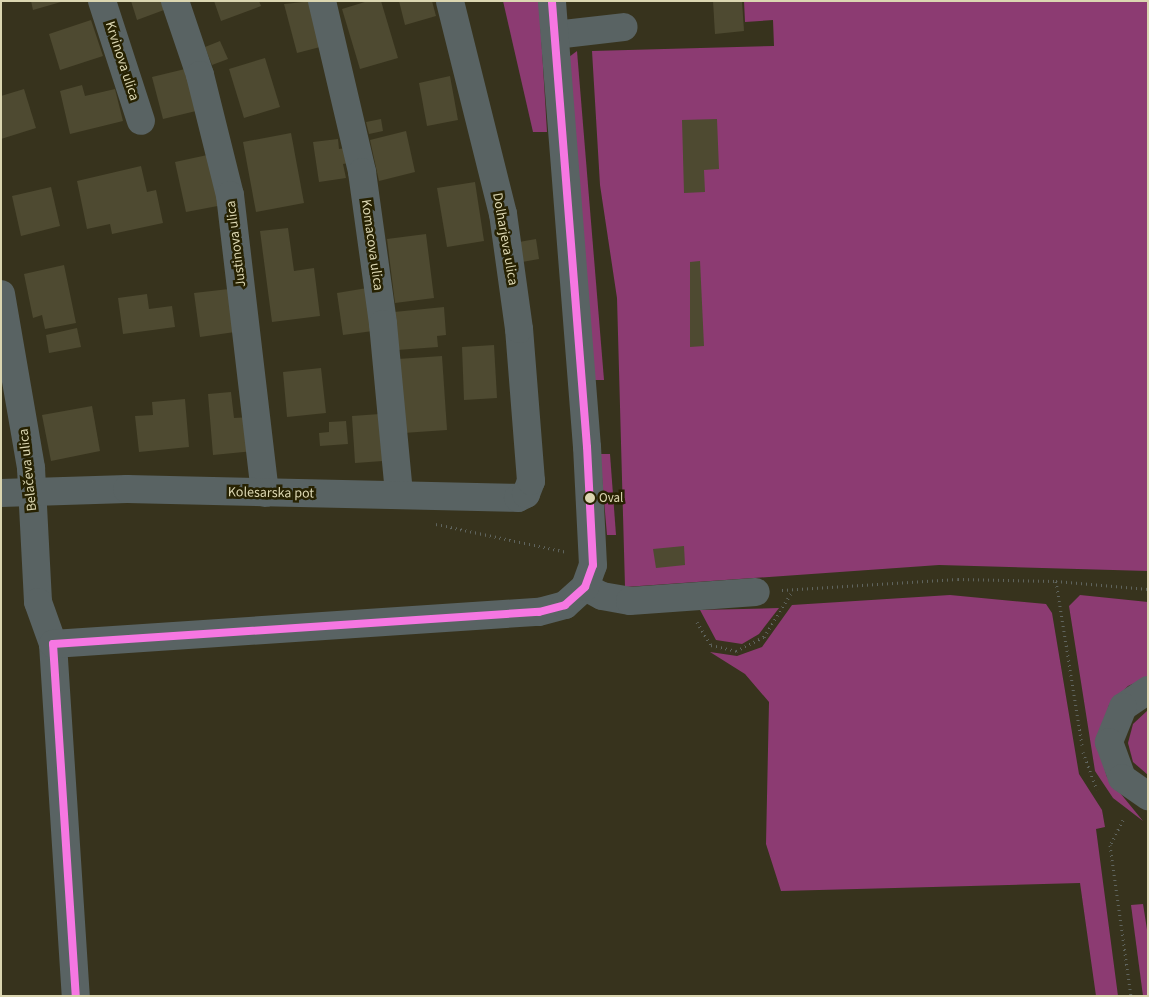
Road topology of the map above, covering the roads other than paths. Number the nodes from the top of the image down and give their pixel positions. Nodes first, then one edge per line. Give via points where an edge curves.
1 (102, 1) edge
2 (175, 1) edge
3 (322, 1) edge
4 (450, 1) edge
5 (552, 1) edge
6 (624, 27) dead end
7 (555, 35) junction
8 (141, 121) dead end
9 (1, 294) edge
10 (531, 481) joint
11 (1, 493) edge
12 (265, 493) junction
13 (399, 493) junction
14 (32, 494) junction
15 (585, 587) junction
16 (756, 592) road end
17 (53, 644) junction
18 (1148, 690) edge
19 (1148, 796) edge
20 (76, 996) edge

1 - 8 street, Krvinova ulica
2 - 12 street, Justinova ulica via 200,75 230,195
3 - 13 street, Komacova ulica via 362,172 383,324
4 - 10 street, Dolharjeva ulica via 503,214 519,329
5 - 7 street
6 - 7 street
7 - 15 street via 587,447 593,565
9 - 14 street, Belačeva ulica
10 - 13 street, Kolesarska pot via 526,494 518,498
11 - 14 street, Kolesarska pot
12 - 13 street, Kolesarska pot
12 - 14 street, Kolesarska pot via 127,489
14 - 17 street, Belačeva ulica via 38,602
15 - 16 street via 614,600
15 - 17 street via 565,605 539,612
17 - 20 street, Belačeva ulica
18 - 19 street via 1123,707 1109,742 1122,778

